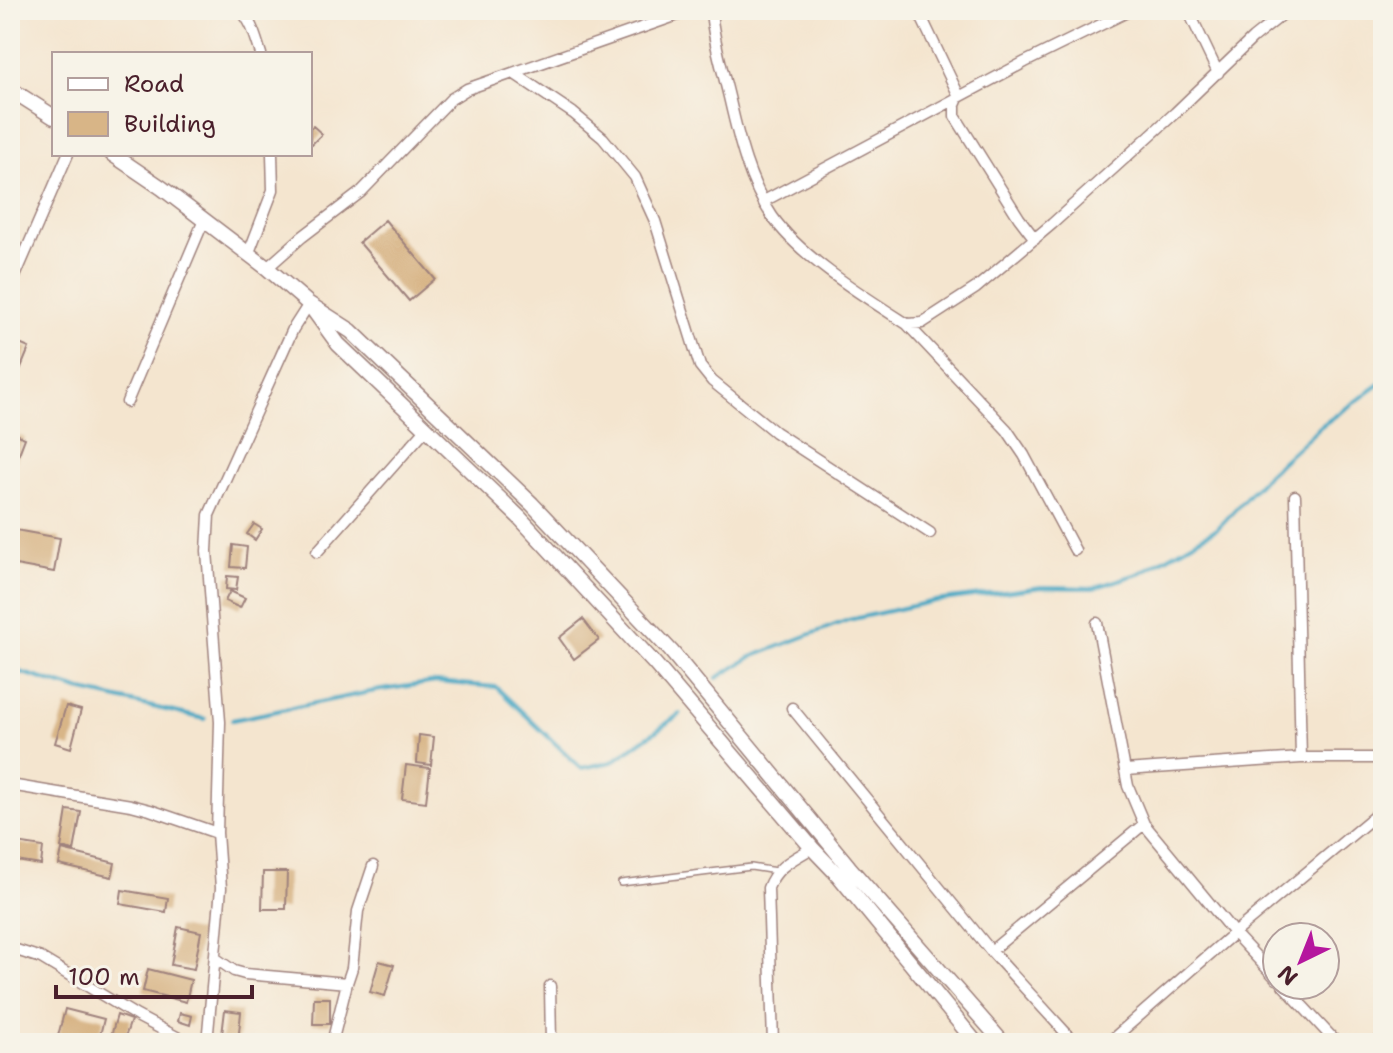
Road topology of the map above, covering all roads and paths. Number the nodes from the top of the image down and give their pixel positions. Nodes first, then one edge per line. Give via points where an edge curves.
1 (240, 10) edge
2 (692, 10) edge
3 (711, 10) edge
4 (918, 10) edge
5 (1131, 10) edge
6 (1188, 10) edge
7 (1288, 10) edge
8 (260, 52) edge
9 (1218, 73) junction
10 (515, 74) junction
11 (10, 89) edge
12 (959, 96) junction
13 (52, 116) edge
14 (67, 156) edge
15 (115, 156) edge
16 (272, 156) edge
17 (764, 201) junction
18 (204, 220) junction
19 (1035, 239) junction
20 (248, 255) junction
21 (267, 268) junction
22 (10, 288) edge
23 (309, 304) junction
24 (907, 324) junction
25 (127, 402) dead end
26 (426, 429) junction
27 (1295, 496) dead end
28 (930, 533) dead end
29 (1075, 550) dead end
30 (317, 552) dead end
31 (1097, 623) dead end
32 (792, 708) dead end
33 (1301, 758) junction
34 (1383, 758) edge
35 (1125, 770) junction
36 (10, 785) edge
37 (1383, 809) edge
38 (1144, 824) junction
39 (217, 833) junction
40 (812, 848) junction
41 (373, 866) dead end
42 (777, 871) junction
43 (621, 883) dead end
44 (1234, 933) junction
45 (10, 948) edge
46 (991, 951) junction
47 (215, 958) junction
48 (1261, 962) edge
49 (347, 983) junction
50 (550, 986) dead end
51 (1298, 1001) edge
52 (1383, 1036) edge
53 (188, 1043) edge
54 (207, 1043) edge
55 (332, 1043) edge
56 (551, 1043) edge
57 (773, 1043) edge
58 (976, 1043) edge
59 (1003, 1043) edge
60 (1075, 1043) edge
61 (1108, 1043) edge
62 (1337, 1043) edge
63 (1376, 1043) edge

1 - 8 street
2 - 10 street
3 - 17 street via 738,136
4 - 12 street
5 - 12 street
6 - 9 street
7 - 9 street
9 - 19 street
10 - 21 street via 451,99 361,192
10 - 28 street via 603,138 635,177 655,221 700,366 712,381 775,432
11 - 13 street
12 - 17 street
12 - 19 street via 955,116
14 - 22 street
15 - 18 street
16 - 20 street via 273,190
17 - 24 street via 792,239 828,270
18 - 20 street
18 - 25 street
19 - 24 street via 976,288 922,323
20 - 21 street
21 - 23 street
23 - 26 street via 338,344
23 - 39 street via 209,515 220,722
23 - 59 street via 351,331 439,414 661,640
24 - 29 street via 1007,430
26 - 30 street
26 - 40 street via 519,517 655,664
27 - 33 street
31 - 35 street
32 - 46 street
33 - 34 street
33 - 35 street
35 - 38 street
36 - 39 street via 140,807
37 - 44 street
38 - 44 street
38 - 46 street
39 - 47 street via 220,897
40 - 42 street
40 - 58 street
41 - 49 street via 358,911
42 - 43 lane via 751,867
42 - 57 street via 768,888
44 - 48 street
44 - 61 street
45 - 53 street via 41,958
46 - 60 street
47 - 49 street via 245,974
47 - 54 street
49 - 55 street
50 - 56 street
51 - 62 street
52 - 63 street

